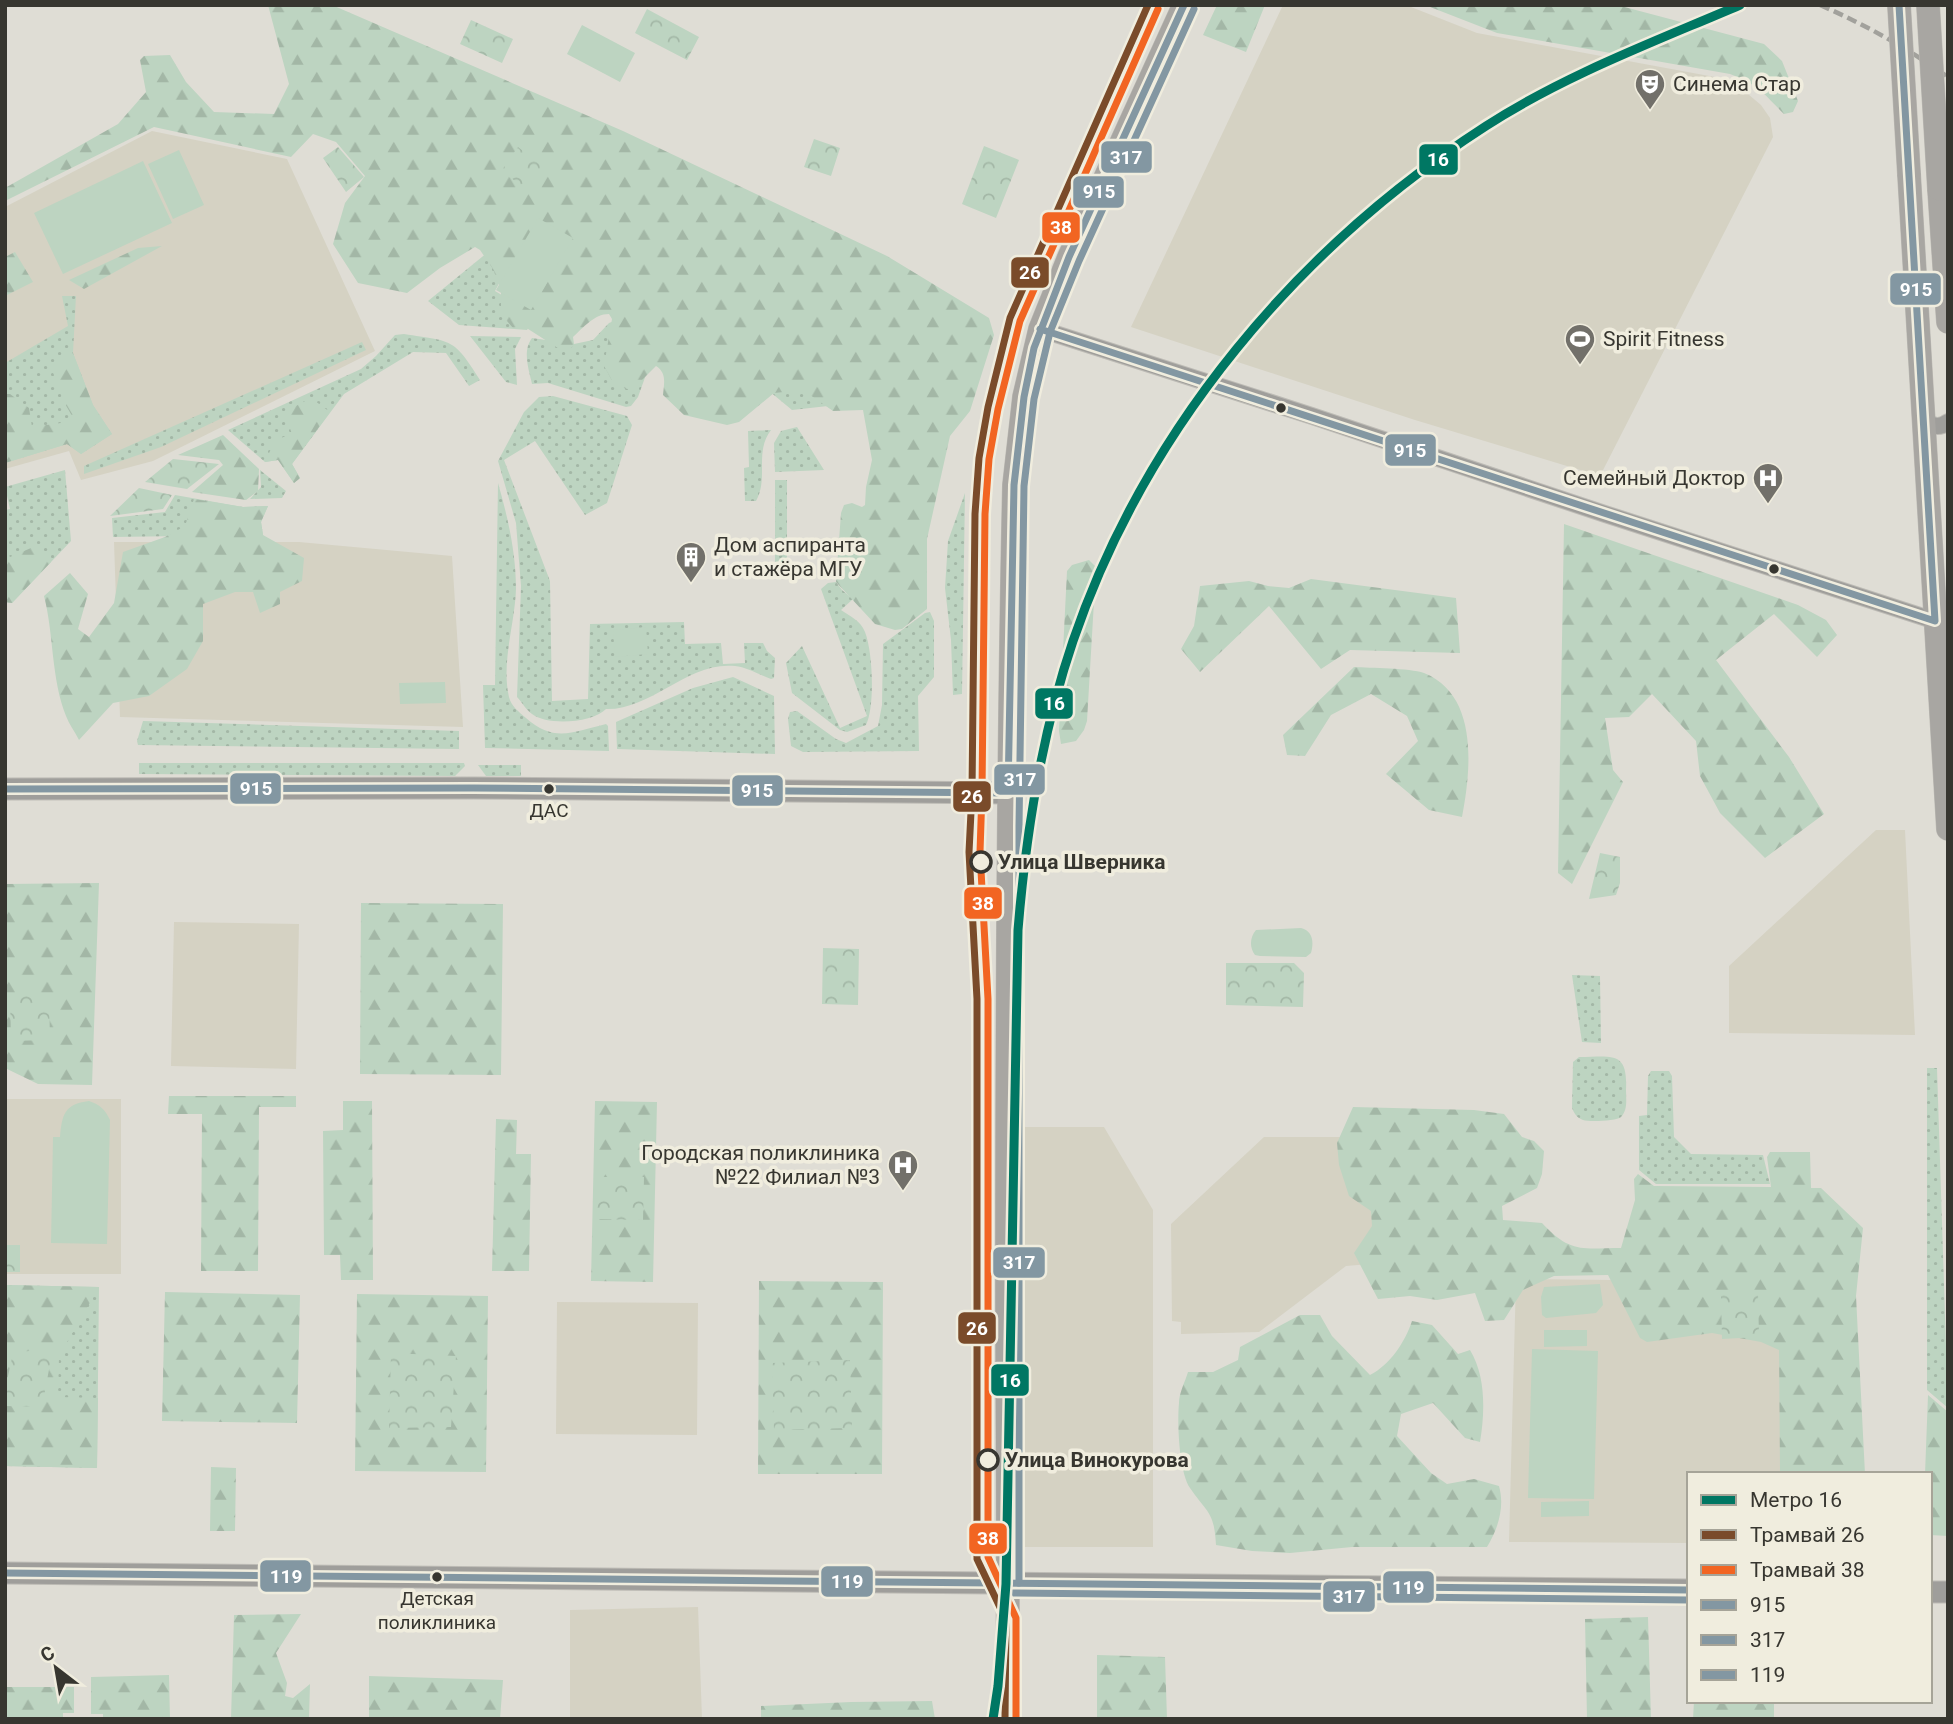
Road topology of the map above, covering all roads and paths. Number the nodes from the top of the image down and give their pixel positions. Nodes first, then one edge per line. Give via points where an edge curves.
1 (1184, 5) edge
2 (1899, 5) edge
3 (1928, 5) edge
4 (1948, 322) edge
5 (1040, 330) junction
6 (1923, 412) junction
7 (1948, 422) edge
8 (1942, 623) edge
9 (5, 789) edge
10 (1009, 793) junction
11 (1948, 830) edge
12 (5, 1573) edge
13 (1009, 1583) junction
14 (1687, 1590) edge
15 (1007, 1719) edge

1 - 5 main road
2 - 6 main road, bridge
3 - 4 main road, bridge
5 - 8 street
5 - 10 main road via 1024,397 1014,485
6 - 7 street via 1933,426
6 - 8 main road
8 - 11 main road
9 - 10 street
10 - 13 main road
12 - 13 street
13 - 14 street
13 - 15 main road

